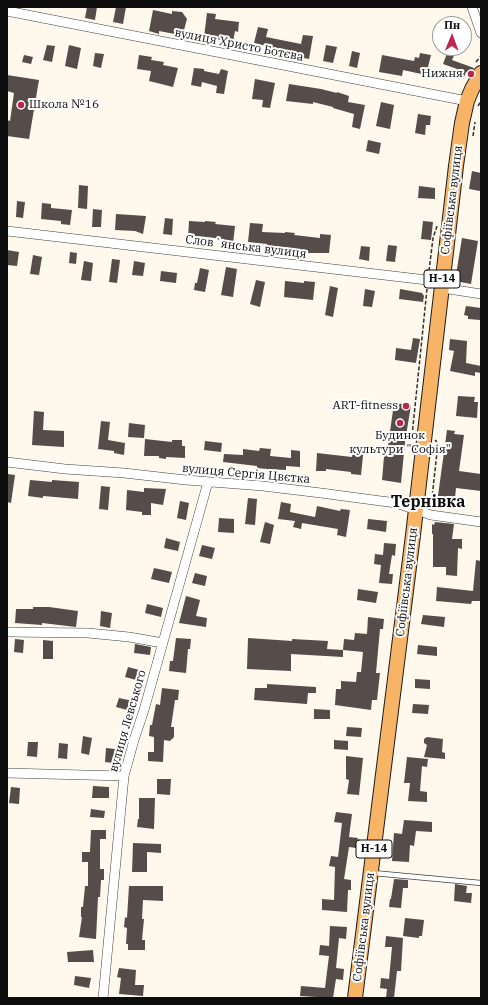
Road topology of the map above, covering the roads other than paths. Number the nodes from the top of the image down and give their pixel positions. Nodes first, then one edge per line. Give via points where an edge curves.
1 (472, 7) edge
2 (7, 11) edge
3 (481, 33) edge
4 (481, 73) edge
5 (467, 101) junction
6 (7, 232) edge
7 (442, 286) junction
8 (481, 294) edge
9 (7, 462) edge
10 (208, 482) junction
11 (416, 510) junction
12 (481, 522) edge
13 (7, 632) edge
14 (163, 643) junction
15 (7, 774) edge
16 (124, 776) junction
17 (371, 873) junction
18 (481, 883) edge
19 (103, 998) edge
20 (355, 998) edge

1 - 3 street
2 - 5 street, вулиця Христо Ботєва
4 - 5 main road, Софіївська вулиця / Н-14
5 - 7 main road, Софіївська вулиця / Н-14 via 456,166
6 - 7 street, Словʼянська вулиця via 427,280
7 - 8 street, Словʼянська вулиця
7 - 11 main road, Софіївська вулиця / Н-14
9 - 10 street, вулиця Сергія Цвєтка
10 - 11 street, вулиця Сергія Цвєтка via 321,493 396,504
10 - 14 street, вулиця Левського
11 - 12 street, вулиця Сергія Цвєтка via 431,515
11 - 17 main road, Софіївська вулиця / Н-14
13 - 14 street via 88,633 129,636
14 - 16 street, вулиця Левського
15 - 16 street
16 - 19 street, вулиця Левського
17 - 18 lane
17 - 20 main road, Софіївська вулиця / Н-14

